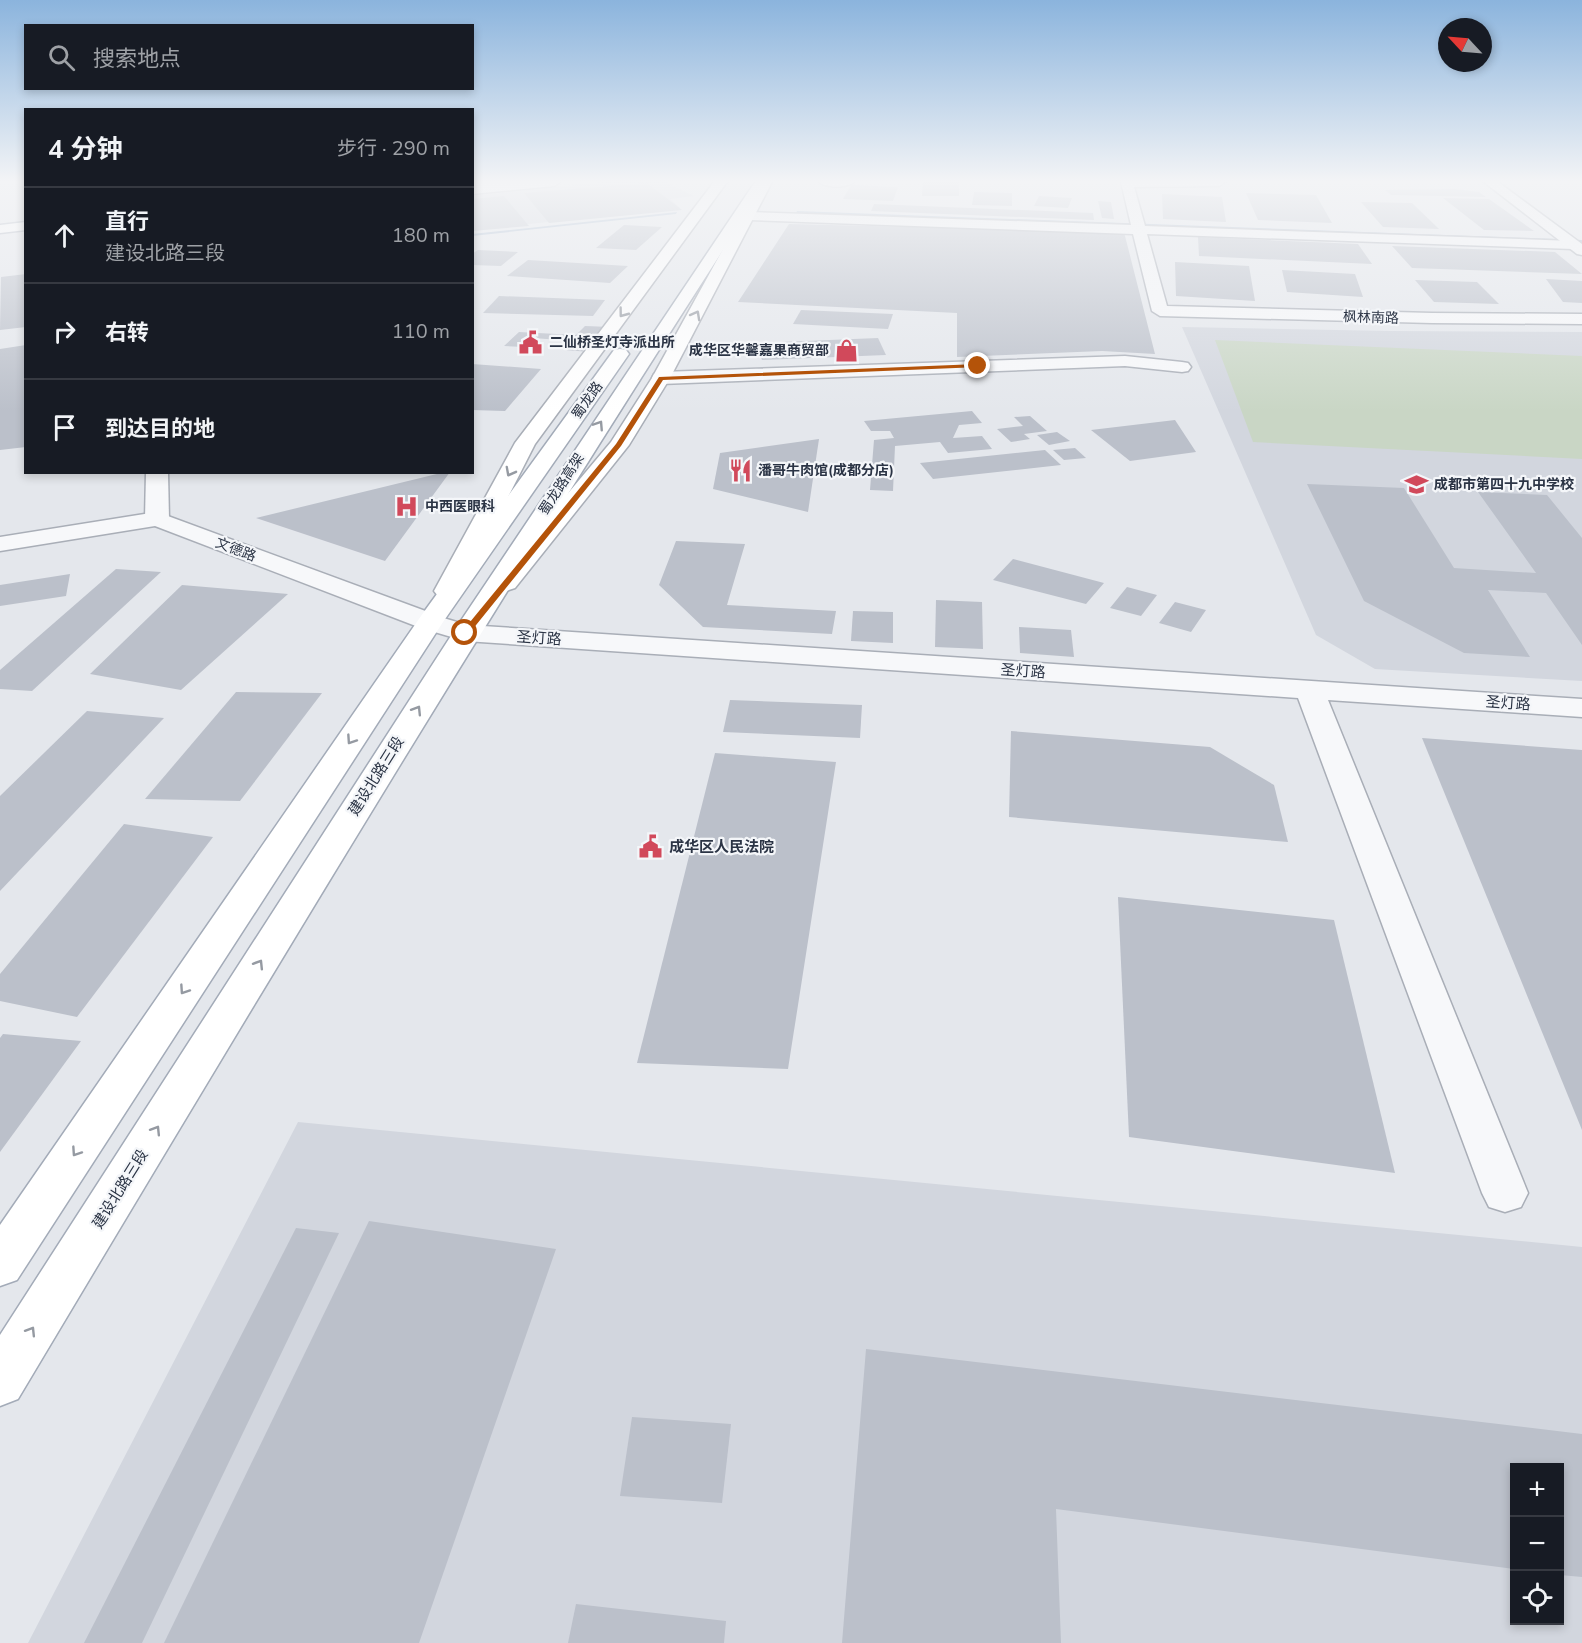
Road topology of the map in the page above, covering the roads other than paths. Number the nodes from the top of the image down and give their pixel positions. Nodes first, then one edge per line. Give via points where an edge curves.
1 (663, 259) edge
2 (704, 259) edge
3 (727, 259) edge
4 (1146, 259) edge
5 (1582, 319) edge
6 (633, 354) junction
7 (1182, 367) dead end
8 (661, 378) junction
9 (157, 474) edge
10 (157, 519) junction
11 (0, 544) edge
12 (448, 628) junction
13 (1310, 690) junction
14 (1582, 708) edge
15 (1505, 1193) dead end
16 (0, 1265) edge
17 (0, 1381) edge

1 -> 12 main road, 建设北路三段 via 525,443
2 - 6 main road, 蜀龙路
8 -> 3 main road, 建设北路三段
4 - 5 street, 枫林南路 via 1160,311
12 -> 6 main road, 蜀龙路高架
6 - 12 main road, 蜀龙路 via 613,364
7 - 8 street via 1125,361
8 - 12 main road, 建设北路三段 via 619,445
9 - 10 street
10 - 11 street, 文德路
10 - 12 street, 文德路
12 - 13 street, 圣灯路
12 -> 16 main road, 建设北路三段
17 -> 12 main road, 建设北路三段
13 - 14 street, 圣灯路
13 - 15 street

